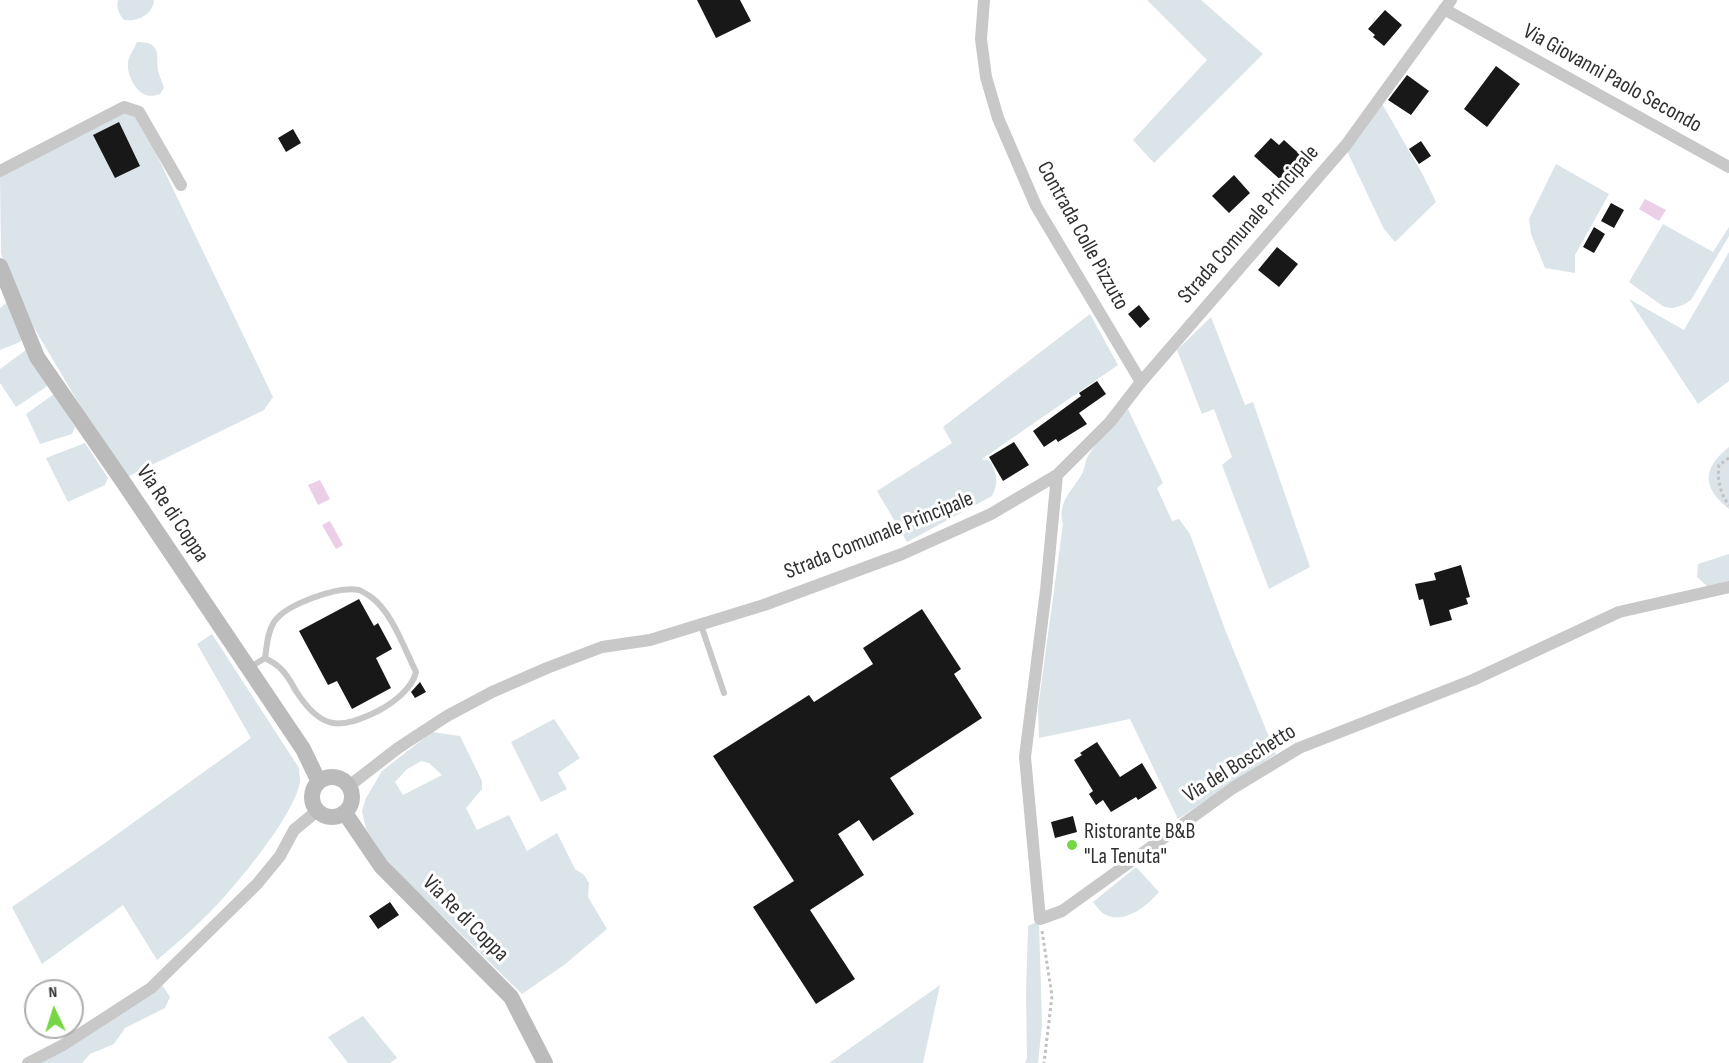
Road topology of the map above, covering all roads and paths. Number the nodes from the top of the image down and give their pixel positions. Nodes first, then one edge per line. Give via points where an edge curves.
1 (984, 0) edge
2 (1447, 5) edge
3 (1729, 167) edge
4 (0, 171) edge
5 (181, 184) dead end
6 (0, 266) edge
7 (1141, 382) junction
8 (1729, 458) edge
9 (1057, 475) junction
10 (1729, 505) edge
11 (1729, 587) edge
12 (700, 624) junction
13 (265, 658) junction
14 (249, 668) junction
15 (724, 693) dead end
16 (320, 782) junction
17 (349, 786) junction
18 (317, 811) junction
19 (345, 813) junction
20 (1040, 919) junction
21 (28, 1063) edge
22 (545, 1063) edge
23 (1044, 1063) edge

1 - 7 street, Contrada Colle Pizzuto via 981,39 986,77 998,118 1036,206
2 - 3 street, Via Giovanni Paolo Secondo
2 - 7 street, Strada Comunale Principale via 1346,145
4 - 5 street via 124,107 139,112
6 - 14 street, Via Re di Coppa via 37,357
7 - 9 street, Strada Comunale Principale via 1110,423
8 - 10 path via 1719,465 1717,477
9 - 12 street, Strada Comunale Principale via 991,514 902,554 764,605
9 - 20 street via 1025,757
11 - 20 street, Via del Boschetto via 1619,612 1473,680 1299,748 1233,788 1062,911
12 - 15 lane
12 - 17 street, Strada Comunale Principale via 650,640 602,647 492,692 398,747
13 - 13 lane via 269,633 275,620 287,610 315,597 359,590 372,597 386,613 417,672 414,681 382,709 360,719 333,724 316,717 282,669
13 - 14 lane
14 - 16 street, Via Re di Coppa via 303,749
16 - 17 street via 333,777
16 - 18 street via 312,796
17 - 19 street via 352,798
18 - 19 street via 328,817
18 - 21 street via 294,830 280,856 257,884 151,988
19 - 22 street, Via Re di Coppa via 381,866 511,998
20 - 23 path via 1052,996

